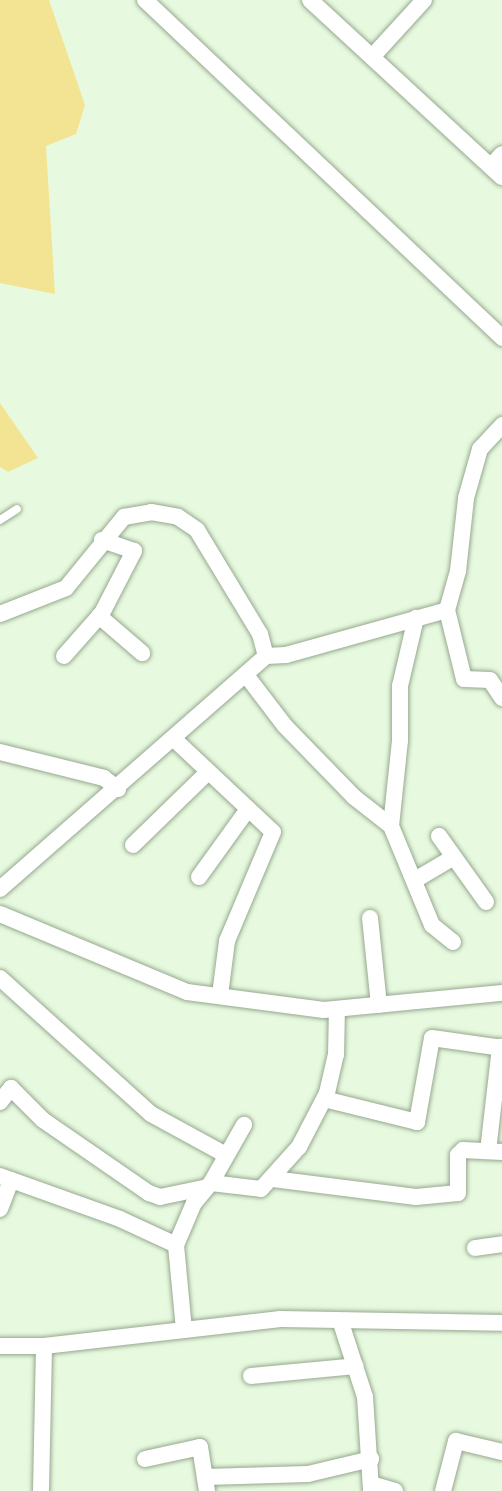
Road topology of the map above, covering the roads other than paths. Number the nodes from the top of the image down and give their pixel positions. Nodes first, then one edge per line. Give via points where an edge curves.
1 (145, 0) edge
2 (310, 0) edge
3 (424, 0) edge
4 (372, 57) junction
5 (498, 166) edge
6 (502, 338) edge
7 (502, 425) edge
8 (17, 509) dead end
9 (0, 520) edge
10 (102, 540) junction
11 (447, 610) junction
12 (0, 614) edge
13 (99, 616) junction
14 (416, 618) junction
15 (142, 653) dead end
16 (64, 656) dead end
17 (266, 656) junction
18 (246, 675) junction
19 (502, 698) edge
20 (174, 740) junction
21 (0, 752) edge
22 (208, 772) junction
23 (118, 789) junction
24 (248, 809) junction
25 (391, 826) junction
26 (439, 836) dead end
27 (134, 845) dead end
28 (452, 858) junction
29 (199, 878) dead end
30 (415, 880) junction
31 (0, 888) edge
32 (486, 902) dead end
33 (0, 914) edge
34 (370, 918) dead end
35 (453, 942) dead end
36 (0, 978) edge
37 (502, 993) edge
38 (220, 995) junction
39 (379, 1005) junction
40 (337, 1009) junction
41 (501, 1048) edge
42 (324, 1099) junction
43 (0, 1102) edge
44 (244, 1125) dead end
45 (495, 1152) edge
46 (226, 1155) junction
47 (5, 1178) edge
48 (273, 1179) junction
49 (207, 1186) junction
50 (0, 1209) edge
51 (502, 1244) edge
52 (176, 1245) junction
53 (475, 1248) dead end
54 (342, 1323) junction
55 (502, 1323) edge
56 (184, 1330) junction
57 (0, 1346) edge
58 (44, 1346) junction
59 (356, 1366) junction
60 (251, 1376) dead end
61 (502, 1452) edge
62 (145, 1459) dead end
63 (371, 1459) junction
64 (206, 1484) edge
65 (371, 1488) edge
66 (41, 1491) edge
67 (395, 1491) edge
68 (443, 1491) edge

1 - 6 street
2 - 4 street
3 - 4 street
4 - 5 street
7 - 11 street via 480,450 466,498 458,571
8 - 9 lane
10 - 12 street via 66,588
10 - 13 street via 134,551
10 - 17 street via 124,517 151,512 178,518 198,530 260,634
11 - 14 street
11 - 19 street via 464,679 490,680
13 - 15 street
13 - 16 street
14 - 17 street via 286,655
14 - 25 street via 400,686 400,741
17 - 18 street
18 - 20 street
18 - 25 street via 285,726 354,797
20 - 22 street
20 - 23 street
21 - 23 street via 104,778
22 - 24 street
22 - 27 street
23 - 31 street
24 - 29 street
24 - 38 street via 273,832 227,941
25 - 30 street
26 - 28 street
28 - 30 street
28 - 32 street
30 - 35 street via 432,925
33 - 38 street via 187,992
34 - 39 street
36 - 46 street via 151,1114
37 - 39 street
38 - 40 street
39 - 40 street
40 - 42 street via 336,1055
41 - 42 street via 432,1038 417,1122
41 - 45 street
42 - 48 street via 299,1148
43 - 49 street via 11,1088 43,1120 149,1193 160,1197
44 - 46 street
45 - 48 street via 463,1150 458,1155 458,1193 416,1197
46 - 49 street
47 - 50 street
47 - 52 street via 120,1219
48 - 49 street via 251,1190
49 - 52 street
51 - 53 street
52 - 56 street
54 - 55 street
54 - 56 street via 280,1318
54 - 59 street
56 - 58 street
57 - 58 street
58 - 66 street
59 - 60 street
59 - 63 street via 365,1397
61 - 68 street via 456,1441
62 - 64 street via 200,1448
63 - 64 street via 308,1474
63 - 65 street
65 - 67 street

